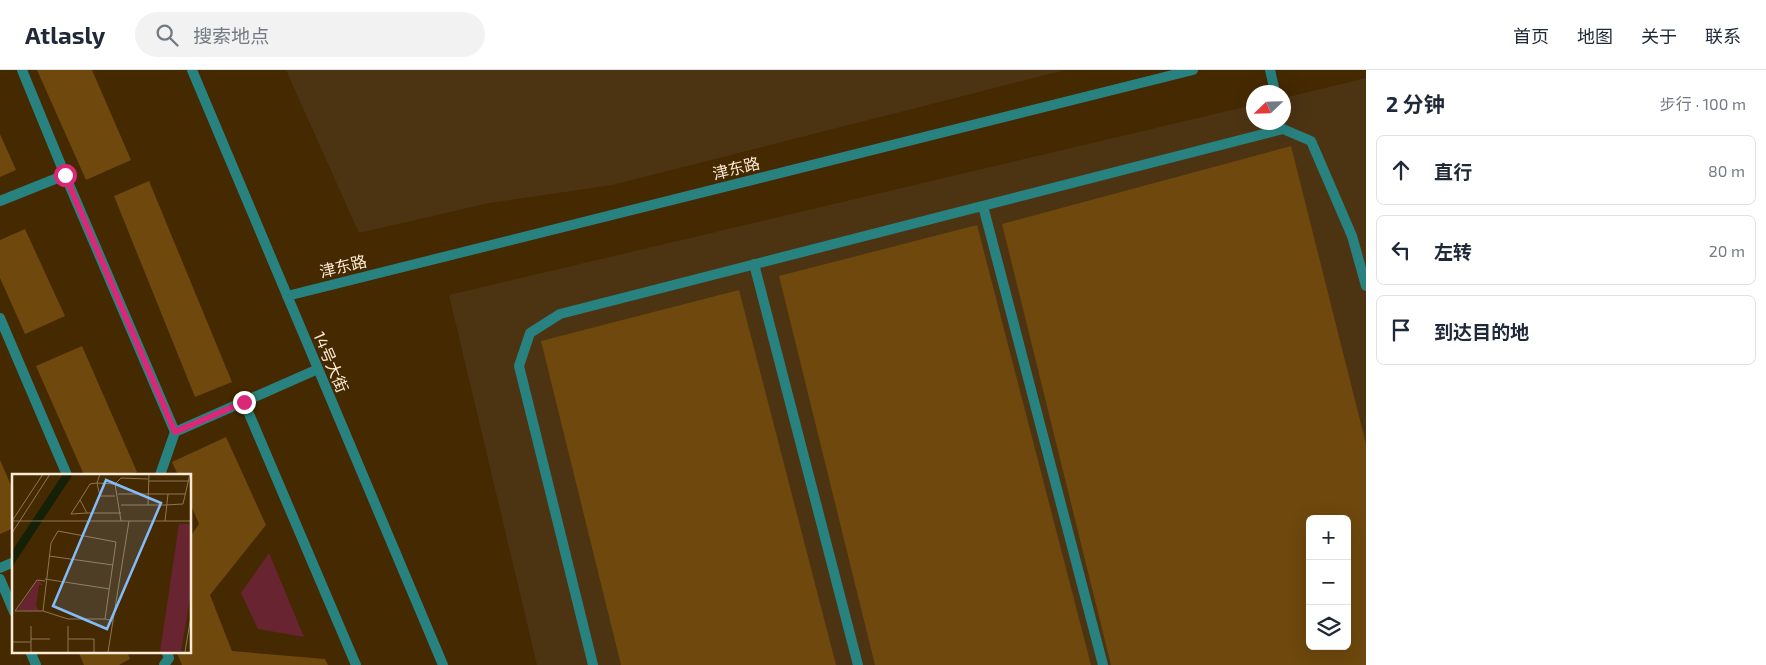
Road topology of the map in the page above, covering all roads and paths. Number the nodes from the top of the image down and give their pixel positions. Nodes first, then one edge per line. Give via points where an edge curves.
1 (22, 70) edge
2 (192, 70) edge
3 (1193, 70) edge
4 (1270, 70) edge
5 (1273, 85) edge
6 (1268, 130) edge
7 (1290, 130) edge
8 (65, 175) junction
9 (0, 201) edge
10 (983, 206) junction
11 (754, 264) junction
12 (1366, 286) edge
13 (287, 296) junction
14 (0, 318) edge
15 (318, 369) junction
16 (244, 402) junction
17 (175, 432) junction
18 (67, 474) edge
19 (160, 474) edge
20 (12, 563) edge
21 (0, 568) edge
22 (0, 580) edge
23 (12, 607) edge
24 (30, 652) edge
25 (166, 652) edge
26 (36, 665) edge
27 (164, 665) edge
28 (356, 665) edge
29 (443, 665) edge
30 (593, 665) edge
31 (858, 665) edge
32 (1103, 665) edge

1 - 8 street
2 - 13 street, 14号大街
3 - 13 street, 津东路
4 - 5 street
6 - 10 street
7 - 12 street via 1311,141 1352,236
8 - 9 street
8 - 17 street
10 - 11 street
10 - 32 street
11 - 30 street via 560,314 530,333 519,366
11 - 31 street
13 - 15 street, 14号大街
14 - 18 street
15 - 16 street
15 - 29 street, 14号大街
16 - 17 street
16 - 28 street
17 - 19 street
20 - 21 street
22 - 23 street
24 - 26 street
25 - 27 street via 168,658

